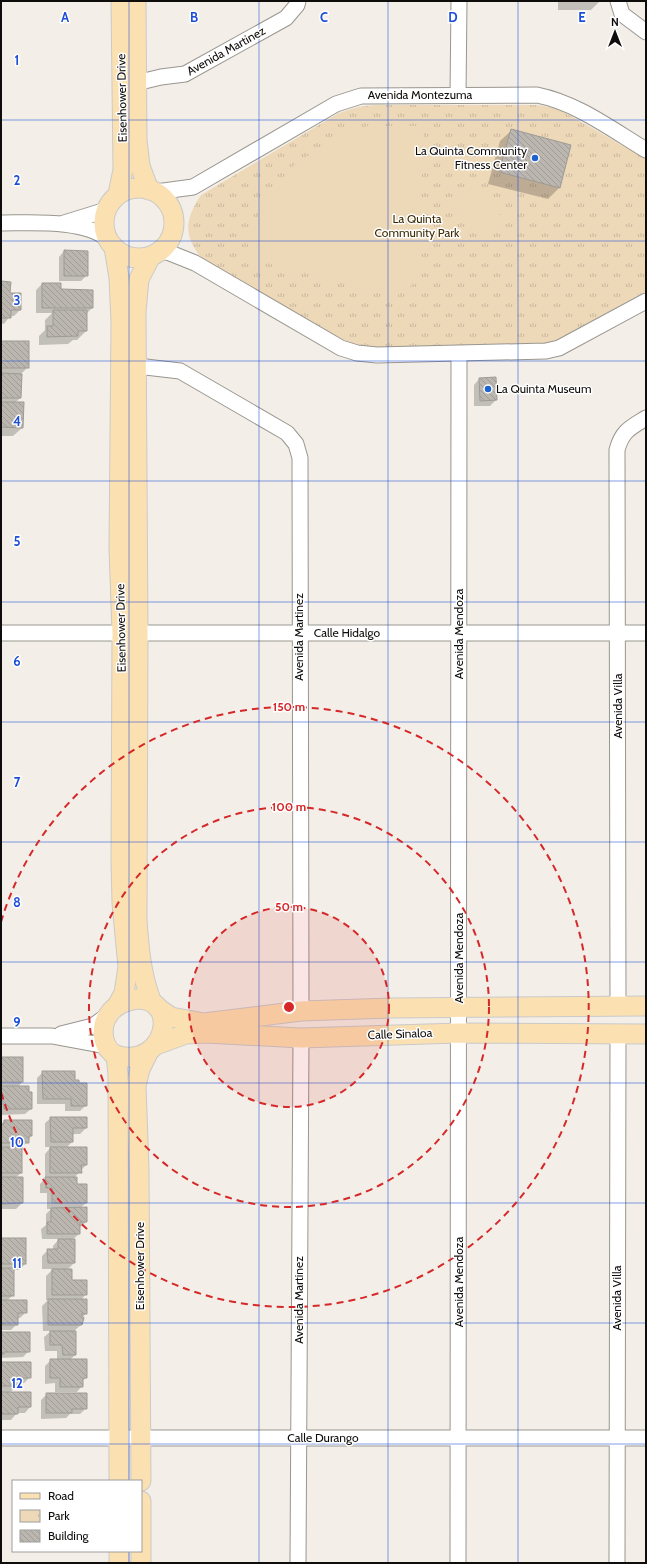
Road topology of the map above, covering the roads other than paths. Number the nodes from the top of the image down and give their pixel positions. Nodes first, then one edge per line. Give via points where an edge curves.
1 (121, 1) edge
2 (136, 1) edge
3 (298, 1) edge
4 (459, 1) edge
5 (618, 1) edge
6 (646, 32) edge
7 (128, 83) junction
8 (458, 95) junction
9 (646, 150) edge
10 (153, 191) junction
11 (118, 194) junction
12 (106, 210) junction
13 (1, 223) edge
14 (63, 223) junction
15 (111, 243) junction
16 (155, 253) junction
17 (646, 301) edge
18 (459, 354) junction
19 (137, 366) junction
20 (646, 418) edge
21 (1, 633) edge
22 (299, 633) junction
23 (459, 633) junction
24 (618, 633) junction
25 (646, 633) edge
26 (130, 634) junction
27 (155, 1004) junction
28 (459, 1006) junction
29 (618, 1006) junction
30 (646, 1006) edge
31 (113, 1010) junction
32 (301, 1011) junction
33 (459, 1033) junction
34 (618, 1034) junction
35 (646, 1034) edge
36 (1, 1036) edge
37 (52, 1036) junction
38 (301, 1038) junction
39 (152, 1049) junction
40 (111, 1050) junction
41 (1, 1438) edge
42 (120, 1438) junction
43 (141, 1438) junction
44 (298, 1438) junction
45 (458, 1438) junction
46 (617, 1438) junction
47 (646, 1438) edge
48 (119, 1480) edge
49 (141, 1480) edge
50 (119, 1552) edge
51 (141, 1552) edge
52 (119, 1563) edge
53 (141, 1563) edge
54 (298, 1563) edge
55 (458, 1563) edge
56 (617, 1563) edge

1 - 7 main road, Eisenhower Drive
2 - 7 main road, Eisenhower Drive
3 - 7 street, Avenida Martinez via 286,18 185,74
4 - 8 street
5 - 6 street via 622,14
7 - 10 main road, Eisenhower Drive via 140,166
7 - 11 main road, Eisenhower Drive via 123,170
8 - 9 street, Avenida Montezuma via 537,95 554,99 570,105
8 - 10 street, Avenida Montezuma via 354,98 336,104 193,187
10 - 11 main road via 137,188
10 - 16 main road, Eisenhower Drive via 164,198 173,216 172,236 167,244
11 - 12 main road, Eisenhower Drive
12 - 14 street
12 - 15 main road, Eisenhower Drive via 104,230
13 - 14 street
14 - 15 street via 95,231
15 - 16 main road via 122,254 131,257 141,258
15 - 26 main road, Eisenhower Drive via 119,278 121,322 119,549
16 - 18 street via 182,257 209,270 341,348 377,355
16 - 19 main road, Eisenhower Drive via 142,270 136,291
17 - 18 street via 559,348 546,351
18 - 23 street, Avenida Mendoza
19 - 22 street, Avenida Martinez via 180,371 287,433 296,444 300,458
19 - 26 main road, Eisenhower Drive
20 - 24 street, Avenida Villa via 621,437 617,450
21 - 26 street, Calle Hidalgo
22 - 23 street, Calle Hidalgo
22 - 26 street, Calle Hidalgo
22 - 32 street, Avenida Martinez
23 - 24 street, Calle Hidalgo
23 - 28 street, Avenida Mendoza
24 - 25 street, Calle Hidalgo
24 - 29 street, Avenida Villa
26 - 27 main road, Eisenhower Drive via 137,920 143,980
26 - 31 main road, Eisenhower Drive via 122,903 128,967 124,993
27 - 31 main road via 130,1000
27 - 32 main road via 171,1017 204,1023
27 - 39 main road via 163,1019 163,1029
28 - 29 main road
28 - 32 main road
28 - 33 street, Avenida Mendoza
29 - 30 main road
31 - 37 street via 93,1026
31 - 40 main road via 103,1030
33 - 34 main road, Calle Sinaloa
33 - 38 main road, Calle Sinaloa
33 - 45 street, Avenida Mendoza
34 - 35 main road, Calle Sinaloa
34 - 46 street, Avenida Villa
36 - 37 street
37 - 40 street
38 - 39 main road, Calle Sinaloa via 186,1034
38 - 44 street, Avenida Martinez
39 - 40 main road via 133,1057
39 - 43 main road, Eisenhower Drive via 140,1068 136,1086
40 - 42 main road, Eisenhower Drive via 118,1075
41 - 42 street, Calle Durango
42 - 43 street, Calle Durango
42 - 48 main road, Eisenhower Drive
43 - 44 street, Calle Durango
43 - 49 main road, Eisenhower Drive
44 - 45 street, Calle Durango
44 - 54 street, Avenida Martinez
45 - 46 street, Calle Durango
45 - 55 street, Avenida Mendoza
46 - 47 street, Calle Durango
46 - 56 street, Avenida Villa
50 - 52 main road
51 - 53 main road

